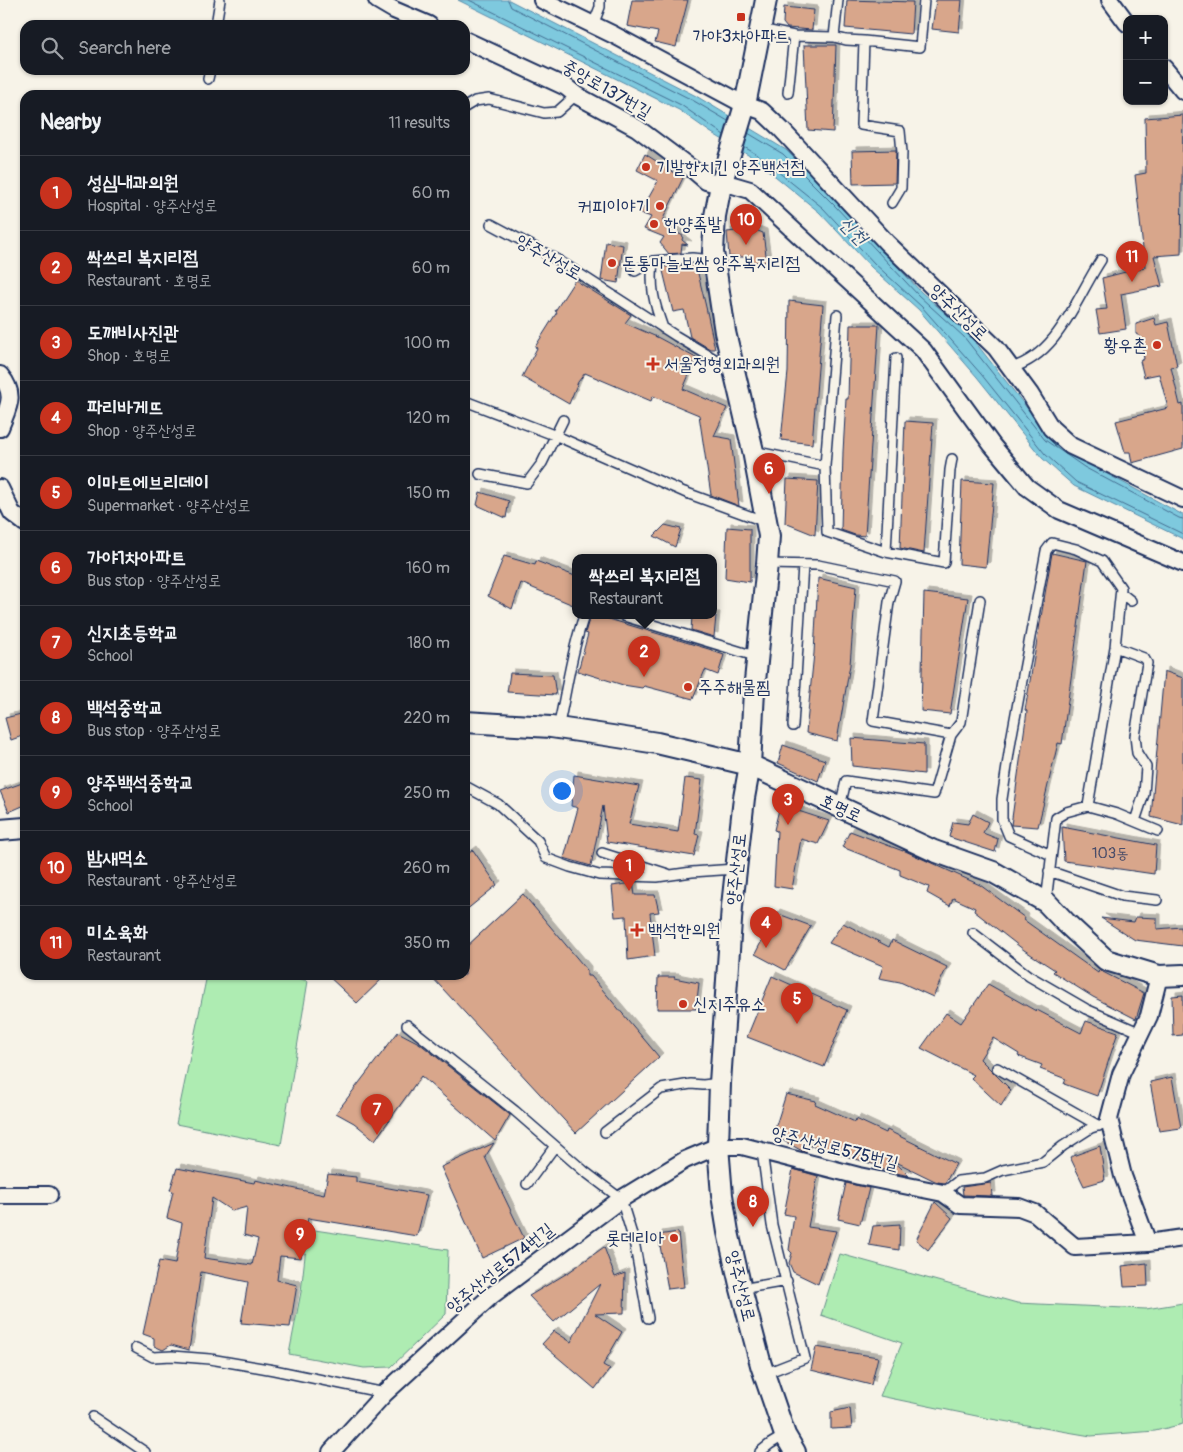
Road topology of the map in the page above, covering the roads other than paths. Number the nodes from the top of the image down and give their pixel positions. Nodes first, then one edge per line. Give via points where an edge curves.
1 (220, 0) edge
2 (377, 0) edge
3 (542, 0) edge
4 (600, 0) edge
5 (766, 0) edge
6 (838, 0) edge
7 (924, 0) edge
8 (1110, 0) edge
9 (1123, 17) edge
10 (217, 20) edge
11 (418, 20) edge
12 (593, 25) junction
13 (760, 29) junction
14 (794, 36) junction
15 (834, 38) junction
16 (864, 41) junction
17 (470, 42) edge
18 (1168, 73) edge
19 (1183, 91) edge
20 (788, 93) dead end
21 (576, 95) junction
22 (470, 104) edge
23 (744, 110) junction
24 (723, 179) junction
25 (892, 203) dead end
26 (491, 224) dead end
27 (714, 260) junction
28 (1101, 260) dead end
29 (653, 261) junction
30 (635, 271) dead end
31 (837, 315) dead end
32 (663, 328) junction
33 (896, 358) dead end
34 (1011, 368) junction
35 (733, 370) junction
36 (0, 375) edge
37 (470, 403) edge
38 (564, 420) dead end
39 (0, 428) edge
40 (556, 436) junction
41 (753, 451) junction
42 (952, 459) dead end
43 (825, 466) junction
44 (480, 474) dead end
45 (0, 488) edge
46 (1183, 499) edge
47 (20, 519) edge
48 (766, 522) junction
49 (886, 552) junction
50 (1183, 563) edge
51 (768, 564) junction
52 (803, 565) junction
53 (1120, 593) junction
54 (980, 600) dead end
55 (1131, 601) dead end
56 (583, 619) edge
57 (634, 619) edge
58 (1116, 647) junction
59 (758, 657) junction
60 (470, 722) edge
61 (793, 726) dead end
62 (558, 728) junction
63 (951, 735) junction
64 (750, 765) junction
65 (470, 789) edge
66 (1088, 806) junction
67 (840, 807) junction
68 (1134, 822) junction
69 (20, 828) edge
70 (0, 830) edge
71 (1158, 831) dead end
72 (602, 853) dead end
73 (1051, 855) junction
74 (736, 869) junction
75 (1049, 870) junction
76 (670, 875) junction
77 (1157, 900) dead end
78 (1046, 902) junction
79 (973, 933) dead end
80 (1183, 975) edge
81 (1159, 976) junction
82 (407, 1025) dead end
83 (1141, 1033) junction
84 (997, 1068) dead end
85 (720, 1083) junction
86 (1105, 1124) junction
87 (605, 1132) dead end
88 (555, 1146) junction
89 (718, 1146) junction
90 (762, 1151) junction
91 (527, 1184) dead end
92 (943, 1193) junction
93 (0, 1195) edge
94 (48, 1195) dead end
95 (621, 1199) junction
96 (1183, 1238) edge
97 (1148, 1242) junction
98 (787, 1281) junction
99 (740, 1289) junction
100 (648, 1318) dead end
101 (136, 1348) dead end
102 (764, 1374) junction
103 (385, 1393) junction
104 (93, 1417) dead end
105 (790, 1444) edge
106 (145, 1452) edge
107 (331, 1452) edge
108 (760, 1452) edge

1 - 10 lane
2 - 11 street
3 - 12 street, 양주산성로
4 - 12 lane
5 - 13 street
6 - 15 lane
7 - 16 lane via 920,47
8 - 9 street
12 - 23 street, 양주산성로
13 - 14 lane
13 - 23 street
14 - 15 lane
14 - 20 lane
15 - 16 lane
16 - 25 lane via 861,125 900,131 901,188
17 - 21 street, 중앙로137번길 via 566,87
18 - 19 street
21 - 22 lane via 556,112 544,113 489,99
21 - 24 street, 중앙로137번길 via 637,128 706,181
23 - 24 street, 양주산성로
23 - 34 street, 양주산성로 via 762,111 781,129 887,243 996,348
24 - 27 street, 양주산성로 via 715,216
24 - 50 street, 중앙로137번길 via 750,190 923,350 1027,487 1059,510
26 - 32 lane, 양주산성로 via 558,260
27 - 29 lane
27 - 35 street, 양주산성로
28 - 34 lane via 1066,323 1040,353
29 - 30 lane
29 - 32 lane via 654,302
31 - 43 lane
32 - 35 lane, 양주산성로
33 - 49 lane
34 - 46 street, 양주산성로 via 1050,428 1071,446
35 - 41 street, 양주산성로
36 - 39 street via 8,384 10,394 9,407
37 - 40 lane
38 - 40 lane
40 - 44 lane via 542,463 526,483
40 - 48 lane via 684,492
41 - 43 lane
41 - 48 street, 양주산성로
42 - 49 lane via 944,563
43 - 49 lane via 827,532
45 - 47 street via 12,513
48 - 51 street, 양주산성로
51 - 52 lane
51 - 59 street, 양주산성로
52 - 61 lane
52 - 63 lane via 818,565 895,582 889,602 873,721
53 - 55 lane
53 - 58 lane
53 - 73 lane via 1121,588 1102,561 1052,543 1046,551 1011,740 1002,819 1009,836
54 - 63 lane via 961,722
56 - 62 lane
57 - 59 lane
58 - 66 lane
58 - 68 lane via 1144,658 1147,664 1135,736 1137,753 1146,767 1144,794
59 - 64 street, 양주산성로
60 - 62 street, 호명로
62 - 64 street, 호명로 via 657,743
63 - 67 lane via 934,794 846,781
64 - 67 street, 호명로
64 - 74 street, 양주산성로
65 - 76 lane via 498,804 538,841 546,858 599,875
66 - 68 lane
66 - 73 lane via 1056,818
67 - 78 street, 호명로 via 934,852 994,872
68 - 71 lane
69 - 70 street
72 - 76 lane
73 - 75 lane
74 - 76 lane
74 - 85 street, 양주산성로
75 - 77 lane via 1122,896
75 - 78 lane
78 - 81 street, 호명로 via 1106,960
79 - 83 lane via 1029,976 1086,1009
80 - 81 street, 호명로
81 - 83 street via 1149,1016
82 - 88 lane
83 - 86 street via 1121,1074
84 - 86 lane
85 - 87 lane via 661,1089
85 - 89 street, 양주산성로
86 - 92 lane via 1091,1128 1043,1162 1003,1170 985,1178 958,1181
86 - 97 street
88 - 91 lane
88 - 95 lane
89 - 90 street, 양주산성로575번길 via 742,1146
89 - 95 street, 양주산성로574번길 via 685,1160
89 - 99 street, 양주산성로 via 725,1213
90 - 92 street, 양주산성로575번길
90 - 98 lane via 772,1225
92 - 97 street, 양주산성로575번길 via 960,1205 1020,1207 1035,1213 1075,1247
93 - 94 street
95 - 100 lane via 634,1241
95 - 103 street, 양주산성로574번길 via 491,1296
96 - 97 street, 양주산성로575번길
98 - 99 lane
98 - 102 lane via 805,1358
99 - 102 street, 양주산성로
101 - 103 lane via 153,1357 210,1359
102 - 105 street, 양주산성로
103 - 107 street, 양주산성로574번길
104 - 106 lane
105 - 108 lane via 770,1444

